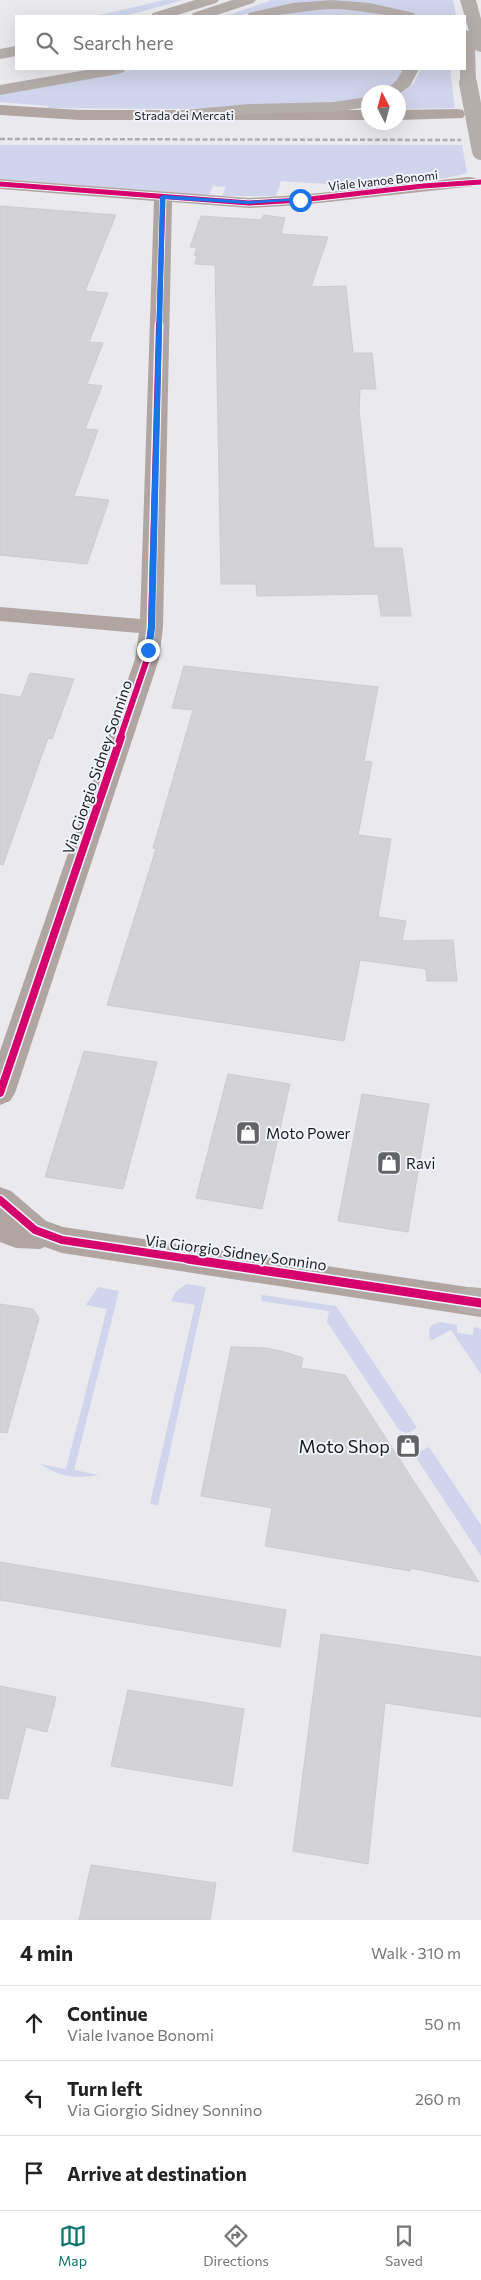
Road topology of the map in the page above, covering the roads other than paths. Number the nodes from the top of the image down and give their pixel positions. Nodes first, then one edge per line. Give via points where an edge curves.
1 (211, 0) edge
2 (248, 0) edge
3 (460, 0) edge
4 (468, 0) edge
5 (162, 15) edge
6 (202, 15) edge
7 (260, 15) edge
8 (404, 15) edge
9 (462, 15) edge
10 (466, 42) edge
11 (481, 47) edge
12 (15, 51) edge
13 (0, 54) edge
14 (15, 62) edge
15 (0, 65) edge
16 (57, 70) edge
17 (112, 70) edge
18 (410, 70) edge
19 (466, 76) edge
20 (0, 82) edge
21 (401, 85) edge
22 (0, 90) edge
23 (361, 103) edge
24 (0, 110) edge
25 (456, 114) dead end
26 (182, 115) junction
27 (361, 115) edge
28 (406, 115) edge
29 (481, 151) edge
30 (468, 182) dead end
31 (0, 184) edge
32 (163, 197) junction
33 (0, 614) edge
34 (151, 628) junction
35 (0, 1093) edge
36 (0, 1200) edge
37 (0, 1228) edge
38 (49, 1237) junction
39 (477, 1302) edge

1 - 5 highway
2 - 6 highway
3 - 9 highway
4 - 11 highway
7 - 8 highway via 330,5 368,7
10 - 19 highway
12 - 13 highway
14 - 15 highway
16 - 20 highway
17 - 22 highway
18 - 21 highway
19 - 29 highway, bridge
23 - 26 highway
24 - 26 street, Strada dei Mercati
25 - 28 street
26 - 27 street, Strada dei Mercati
30 - 32 street, Viale Ivanoe Bonomi via 268,202
31 - 32 street, Viale Ivanoe Bonomi
32 - 34 street, Via Giorgio Sidney Sonnino
33 - 34 street
34 - 35 street, Via Giorgio Sidney Sonnino via 143,675
36 - 38 street, Via Giorgio Sidney Sonnino via 35,1230
37 - 38 street, Via Giorgio Sidney Sonnino via 23,1236
38 - 39 street, Via Giorgio Sidney Sonnino

